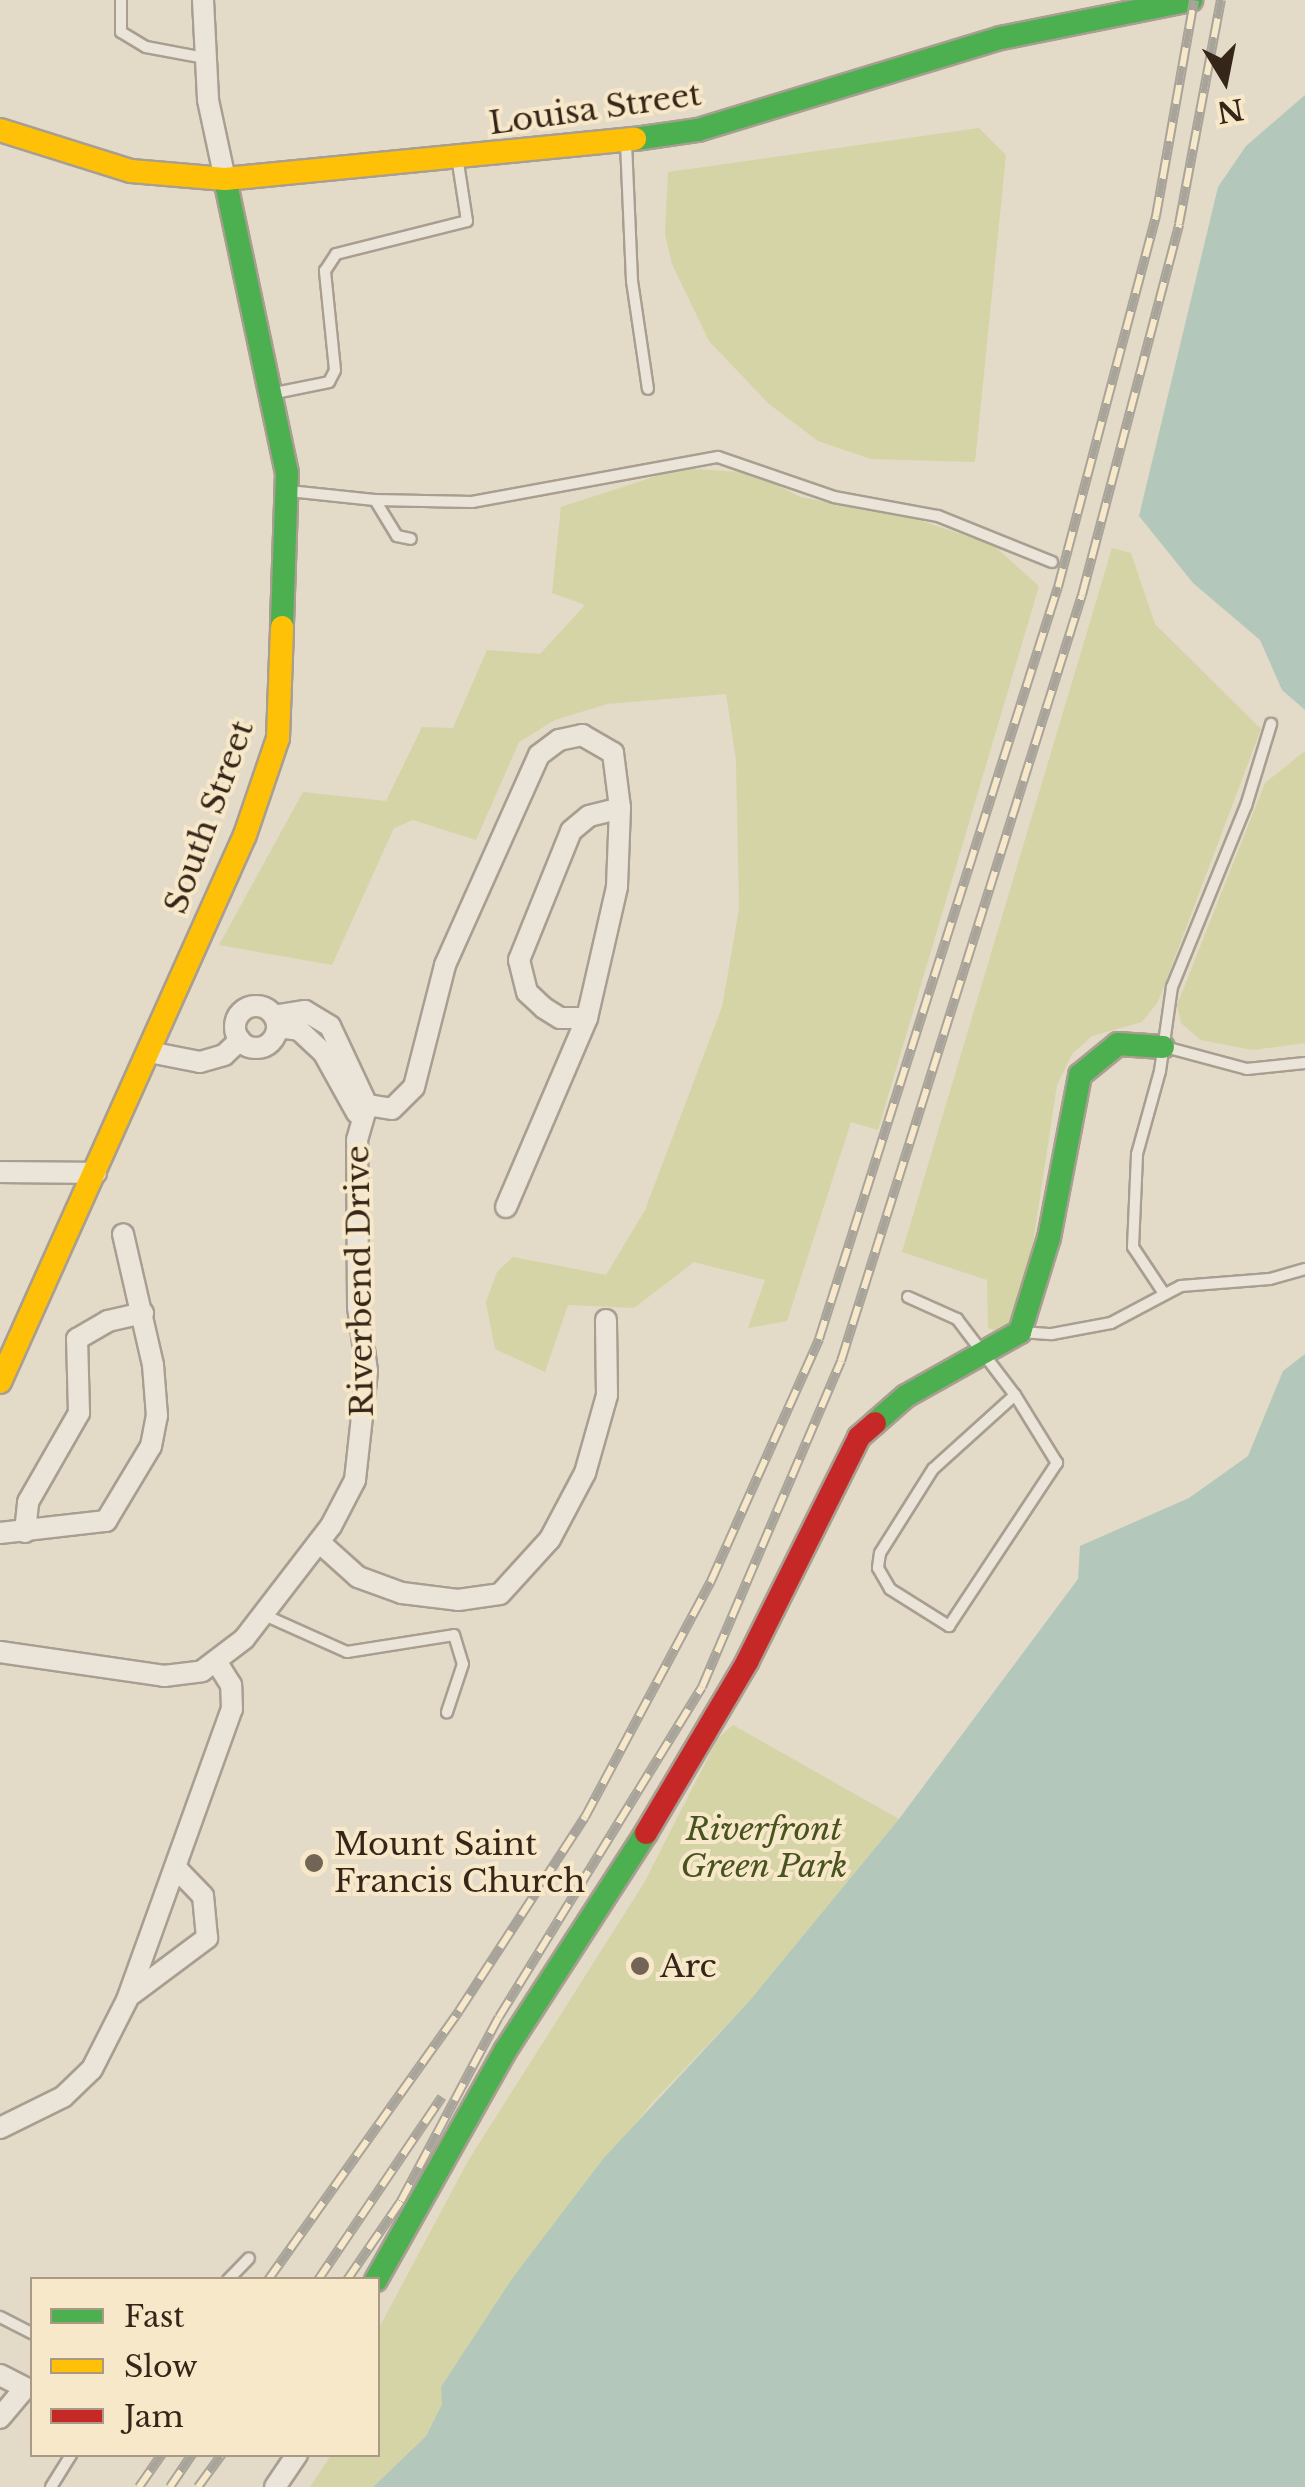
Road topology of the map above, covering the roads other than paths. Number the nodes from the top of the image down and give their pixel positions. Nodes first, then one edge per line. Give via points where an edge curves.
1 (121, 0) edge
2 (203, 0) edge
3 (1190, 0) edge
4 (204, 58) junction
5 (0, 130) edge
6 (626, 142) junction
7 (458, 160) junction
8 (225, 179) junction
9 (648, 389) dead end
10 (274, 393) junction
11 (288, 490) junction
12 (375, 500) junction
13 (411, 539) dead end
14 (1052, 562) dead end
15 (1271, 724) dead end
16 (620, 808) junction
17 (587, 1018) junction
18 (276, 1021) junction
19 (240, 1040) junction
20 (1163, 1047) junction
21 (149, 1052) junction
22 (1305, 1063) edge
23 (364, 1112) junction
24 (0, 1172) edge
25 (96, 1173) junction
26 (506, 1206) dead end
27 (123, 1234) dead end
28 (1303, 1274) edge
29 (1163, 1292) junction
30 (908, 1297) dead end
31 (143, 1312) junction
32 (606, 1320) dead end
33 (1020, 1332) junction
34 (989, 1355) junction
35 (0, 1382) edge
36 (1015, 1395) junction
37 (25, 1532) junction
38 (0, 1534) edge
39 (319, 1542) junction
40 (262, 1613) junction
41 (0, 1652) edge
42 (217, 1663) junction
43 (447, 1712) dead end
44 (175, 1867) junction
45 (127, 2000) junction
46 (0, 2128) edge
47 (249, 2258) dead end
48 (231, 2277) edge
49 (378, 2277) edge
50 (0, 2317) edge
51 (30, 2332) edge
52 (0, 2375) edge
53 (29, 2385) edge
54 (0, 2418) edge
55 (70, 2457) edge
56 (295, 2457) edge
57 (50, 2487) edge
58 (275, 2487) edge

1 - 4 lane via 121,32 146,47
2 - 4 street
3 - 6 street, Louisa Street via 942,54 714,126
4 - 8 street
5 - 8 street, Louisa Street via 130,171
6 - 7 street, Louisa Street
6 - 9 lane via 632,281
7 - 8 street, Louisa Street
7 - 10 lane via 467,221 369,240 336,254 325,271 335,370 329,382
8 - 10 street, South Street
10 - 11 street, South Street
11 - 12 lane
11 - 21 street, South Street via 278,738 245,835
12 - 13 lane via 397,536
12 - 14 lane via 472,502 718,457 834,497 938,516
15 - 20 lane via 1246,806 1172,987
16 - 17 street via 617,887
16 - 17 street via 589,816 571,831 518,960 527,992 544,1008 560,1018
16 - 23 street via 616,760 604,744 570,736 539,756 444,966 414,1086 392,1109
17 - 26 street
18 - 19 street via 264,1047
18 - 19 street via 262,1006 246,1008 235,1025
18 - 23 street, Riverbend Drive via 299,1030 323,1052
19 - 21 street via 224,1055 200,1062
20 - 22 lane via 1247,1069
20 - 29 lane via 1137,1154 1133,1247
20 - 33 street via 1118,1044 1080,1075 1049,1238
21 - 25 street, South Street
23 - 39 street, Riverbend Drive via 358,1307 368,1371 361,1456 355,1480
24 - 25 street
25 - 35 street, South Street
27 - 31 street
28 - 29 lane
29 - 33 lane via 1111,1323 1052,1334
30 - 34 lane via 957,1319
31 - 37 street via 92,1327 77,1339 79,1412 28,1502
31 - 37 street via 157,1416 151,1446 106,1522
32 - 39 street via 607,1395 585,1473 550,1539 500,1594 458,1600 402,1593 358,1577
33 - 34 street
34 - 36 lane
34 - 49 street via 906,1396 859,1437 747,1662 586,1933 505,2051
36 - 36 lane via 932,1470 880,1553 878,1568 890,1589 949,1626 1057,1463
37 - 38 street
39 - 40 street, Riverbend Drive
40 - 42 street, Riverbend Drive
40 - 43 lane via 346,1652 454,1635 463,1664
41 - 42 street via 164,1676 194,1674
42 - 44 street via 231,1686 232,1709
44 - 45 street
44 - 45 street via 202,1896 207,1938
45 - 46 street via 92,2068 64,2098
47 - 48 lane
50 - 51 lane
52 - 53 street
53 - 54 street
55 - 57 lane
56 - 58 street

